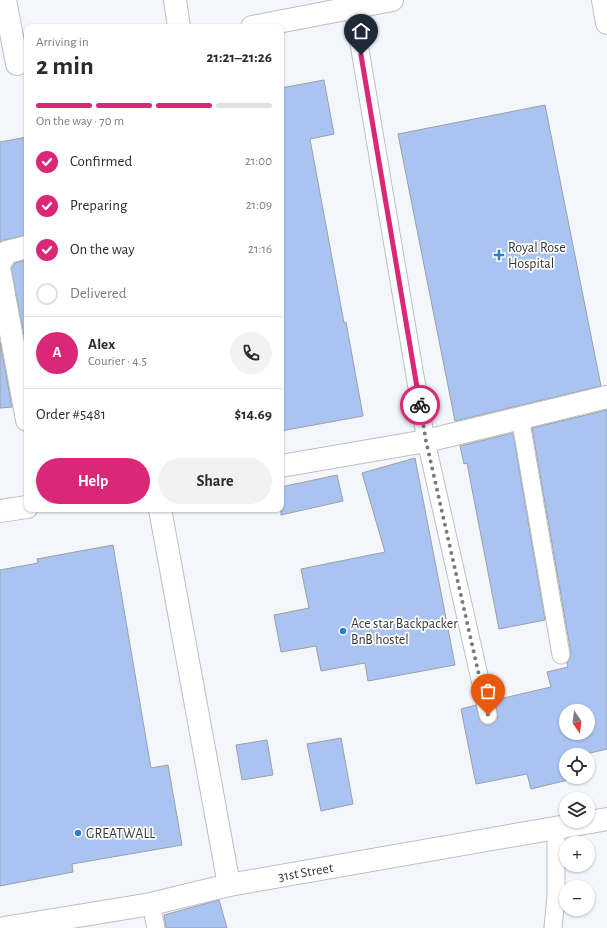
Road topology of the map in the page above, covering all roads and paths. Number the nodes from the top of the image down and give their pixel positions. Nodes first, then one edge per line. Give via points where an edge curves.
1 (5, 0) edge
2 (175, 0) edge
3 (392, 0) edge
4 (603, 0) edge
5 (352, 4) edge
6 (607, 23) edge
7 (179, 24) edge
8 (265, 24) edge
9 (15, 66) edge
10 (24, 248) edge
11 (0, 263) edge
12 (0, 273) edge
13 (607, 397) edge
14 (24, 404) edge
15 (520, 417) junction
16 (426, 441) junction
17 (284, 465) edge
18 (24, 507) edge
19 (0, 511) edge
20 (161, 512) edge
21 (561, 655) dead end
22 (488, 715) dead end
23 (607, 819) edge
24 (556, 829) junction
25 (229, 885) junction
26 (151, 904) junction
27 (4, 928) edge
28 (156, 928) edge
29 (553, 928) edge

1 - 9 street
2 - 7 street
3 - 5 street
4 - 6 street
5 - 8 street
5 - 16 lane
10 - 11 street via 7,252
12 - 14 street
13 - 15 street
15 - 16 street
15 - 21 lane
16 - 17 street
16 - 22 lane
18 - 19 street
20 - 25 street
23 - 24 street, 31st Street
24 - 25 street, 31st Street
24 - 29 lane via 556,896
25 - 26 street, 31st Street
26 - 27 street, 31st Street
26 - 28 lane

